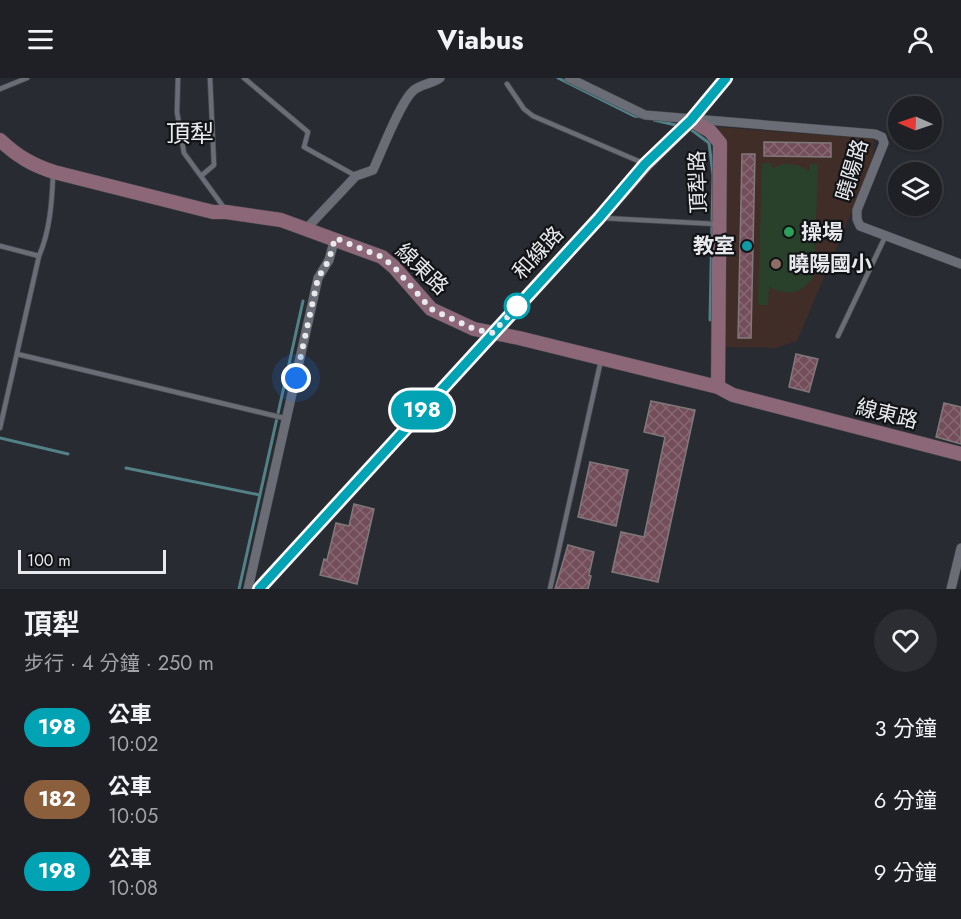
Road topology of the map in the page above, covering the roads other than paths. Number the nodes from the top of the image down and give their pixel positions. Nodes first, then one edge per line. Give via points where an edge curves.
1 (27, 78) edge
2 (177, 78) edge
3 (210, 78) edge
4 (244, 78) edge
5 (440, 78) edge
6 (569, 78) edge
7 (726, 78) edge
8 (507, 84) dead end
9 (0, 88) edge
10 (691, 120) junction
11 (0, 140) edge
12 (645, 164) junction
13 (54, 172) junction
14 (201, 176) junction
15 (356, 176) junction
16 (226, 212) junction
17 (599, 218) junction
18 (720, 224) junction
19 (306, 229) junction
20 (886, 234) junction
21 (335, 238) junction
22 (0, 246) edge
23 (39, 256) junction
24 (961, 264) edge
25 (492, 333) junction
26 (838, 336) dead end
27 (18, 354) junction
28 (602, 358) junction
29 (717, 387) junction
30 (288, 419) junction
31 (0, 428) edge
32 (961, 454) edge
33 (961, 548) edge
34 (248, 589) edge
35 (259, 589) edge
36 (550, 589) edge
37 (951, 589) edge

1 - 9 lane
2 - 14 lane via 177,112 184,153
3 - 14 lane via 214,165
4 - 15 lane via 308,132 304,147
5 - 15 street via 412,91 373,170
6 - 10 street, 頂犁路 via 645,115
7 - 10 street, 和線路
8 - 12 lane via 533,116
10 - 12 street, 和線路
10 - 18 street, 頂犁路 via 710,131 720,143
10 - 20 street, 曉陽路 via 882,137 884,143 857,210 857,219 860,226
11 - 13 street, 線東路 via 16,155
12 - 17 street, 和線路
13 - 16 street, 線東路
13 - 23 lane via 46,234
14 - 16 lane
15 - 19 street
16 - 19 street, 線東路 via 281,220
17 - 18 lane
17 - 25 street, 和線路
18 - 29 street, 頂犁路
19 - 21 street, 線東路
20 - 24 street, 曉陽路
20 - 26 lane
21 - 25 street, 線東路 via 382,257 431,309
21 - 30 street via 329,260 318,278
22 - 23 lane
23 - 27 lane
25 - 28 street, 線東路
25 - 35 street, 和線路
27 - 30 lane
27 - 31 lane
28 - 29 street, 線東路
28 - 36 lane
29 - 32 street, 線東路 via 733,395
30 - 34 street
33 - 37 street

